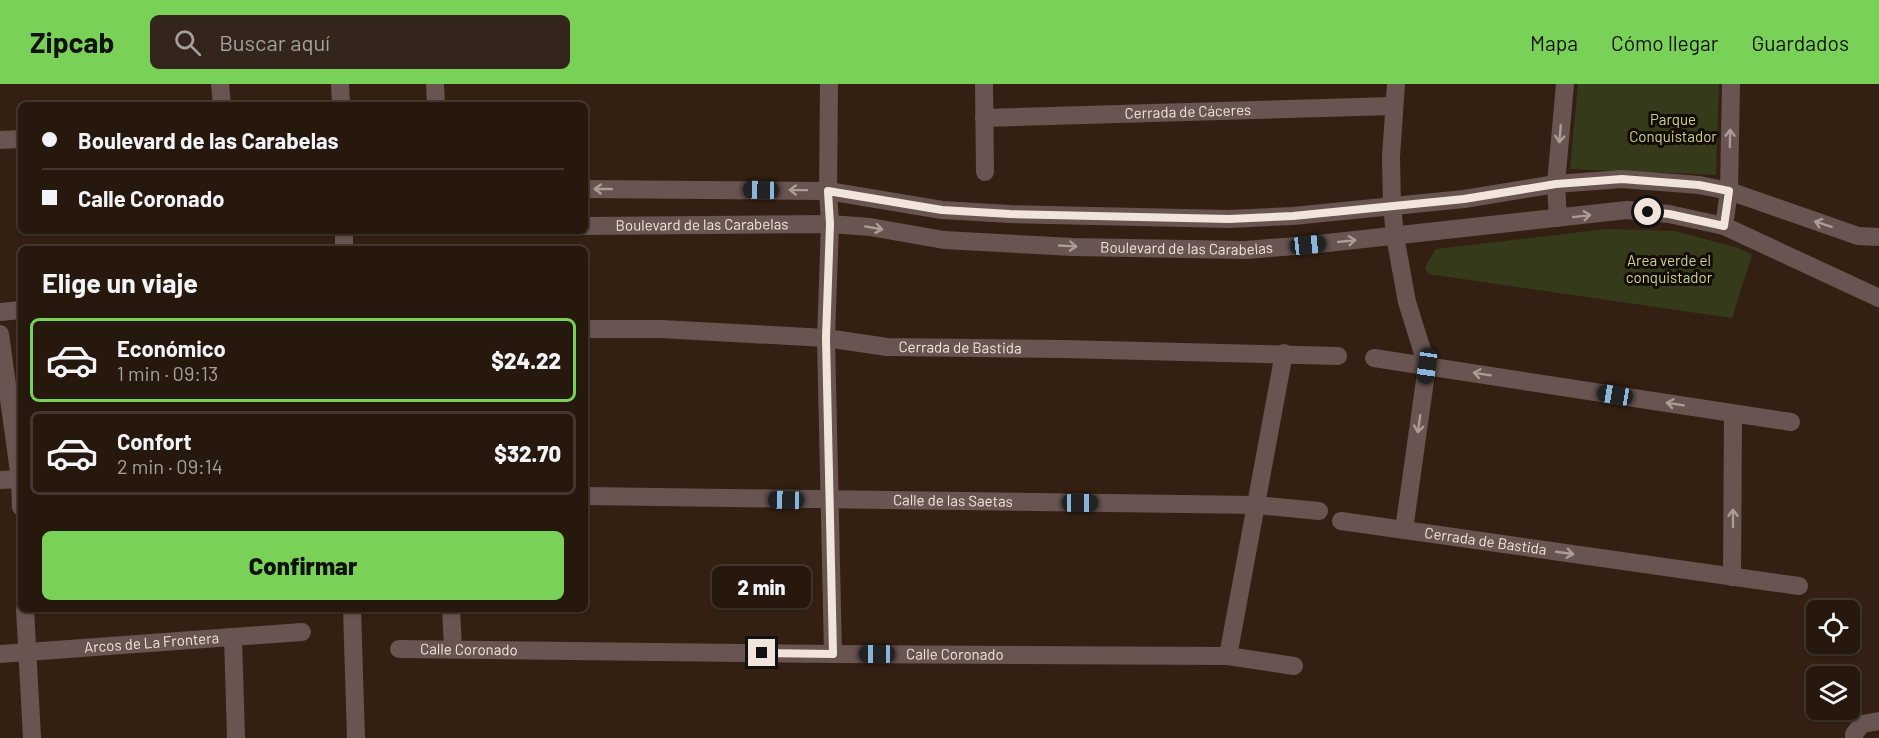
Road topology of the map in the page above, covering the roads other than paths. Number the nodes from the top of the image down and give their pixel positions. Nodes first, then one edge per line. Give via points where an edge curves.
1 (220, 84) edge
2 (340, 84) edge
3 (435, 84) edge
4 (829, 84) edge
5 (984, 84) edge
6 (1396, 84) edge
7 (1565, 84) edge
8 (1731, 84) edge
9 (222, 102) edge
10 (341, 102) edge
11 (436, 102) edge
12 (1393, 106) junction
13 (984, 118) junction
14 (18, 139) edge
15 (0, 140) edge
16 (985, 172) dead end
17 (1556, 184) junction
18 (588, 189) edge
19 (828, 191) junction
20 (1729, 191) junction
21 (1392, 205) junction
22 (1558, 219) junction
23 (830, 224) junction
24 (588, 226) edge
25 (1724, 226) junction
26 (1395, 236) junction
27 (1879, 237) edge
28 (1879, 298) edge
29 (18, 310) edge
30 (0, 312) edge
31 (588, 329) edge
32 (0, 334) edge
33 (826, 338) junction
34 (1284, 353) junction
35 (1338, 356) dead end
36 (1374, 358) dead end
37 (1427, 366) junction
38 (1733, 413) junction
39 (1791, 422) dead end
40 (18, 464) edge
41 (18, 479) edge
42 (0, 480) edge
43 (588, 496) edge
44 (830, 500) junction
45 (1256, 505) junction
46 (1319, 511) dead end
47 (1341, 521) dead end
48 (1404, 530) junction
49 (1732, 577) junction
50 (1799, 586) dead end
51 (26, 612) edge
52 (352, 612) edge
53 (451, 612) edge
54 (302, 632) dead end
55 (233, 638) junction
56 (453, 648) junction
57 (399, 649) dead end
58 (27, 652) junction
59 (0, 654) edge
60 (833, 654) junction
61 (1228, 656) junction
62 (1294, 666) dead end
63 (1879, 721) edge
64 (32, 738) edge
65 (236, 738) edge
66 (356, 738) edge
67 (1854, 738) edge

1 - 9 street
2 - 10 street
3 - 11 street
4 - 19 street
5 - 13 street
6 - 12 street
7 -> 17 street
20 -> 8 street
12 - 13 street, Cerrada de Cáceres
12 - 21 street
13 - 16 street
14 - 15 street
17 - 20 street, Boulevard de las Carabelas via 1622,179
17 - 21 street, Boulevard de las Carabelas via 1464,199
17 - 22 street
19 -> 18 street, Boulevard de las Carabelas
19 - 21 street, Boulevard de las Carabelas via 942,210 1021,214 1229,219
19 - 23 street
20 - 25 street
27 -> 20 street, Boulevard de las Carabelas via 1858,236
21 - 26 street, Cerrada de Bastida
22 -> 25 street, Boulevard de las Carabelas via 1627,210
22 - 26 street, Boulevard de las Carabelas
23 - 24 street, Boulevard de las Carabelas
23 -> 26 street, Boulevard de las Carabelas via 944,240 1186,250 1245,250
23 - 33 street
25 - 28 street, Boulevard de las Carabelas
26 - 37 street, Cerrada de Bastida via 1407,302
29 - 30 street
31 - 33 street, Cerrada de Bastida
32 - 40 street
33 - 34 street, Cerrada de Bastida via 887,347
33 - 44 street
34 - 35 street, Cerrada de Bastida
34 - 45 street
36 - 37 street
38 -> 37 street
37 -> 48 street, Cerrada de Bastida
38 - 39 street
49 -> 38 street
41 - 42 street
43 - 44 street, Calle de las Saetas
44 - 45 street, Calle de las Saetas
44 - 60 street
45 - 46 street, Calle de las Saetas
45 - 61 street
47 - 48 street
48 -> 49 street, Cerrada de Bastida
49 - 50 street, Cerrada de Bastida
51 - 58 street
52 - 66 street
53 - 56 street
54 - 55 street, Arcos de La Frontera
55 - 58 street, Arcos de La Frontera
55 - 65 street
56 - 57 street, Calle Coronado
56 - 60 street, Calle Coronado
58 - 59 street, Arcos de La Frontera
58 - 64 street
60 - 61 street, Calle Coronado
61 - 62 street, Calle Coronado
63 - 67 street via 1862,724

